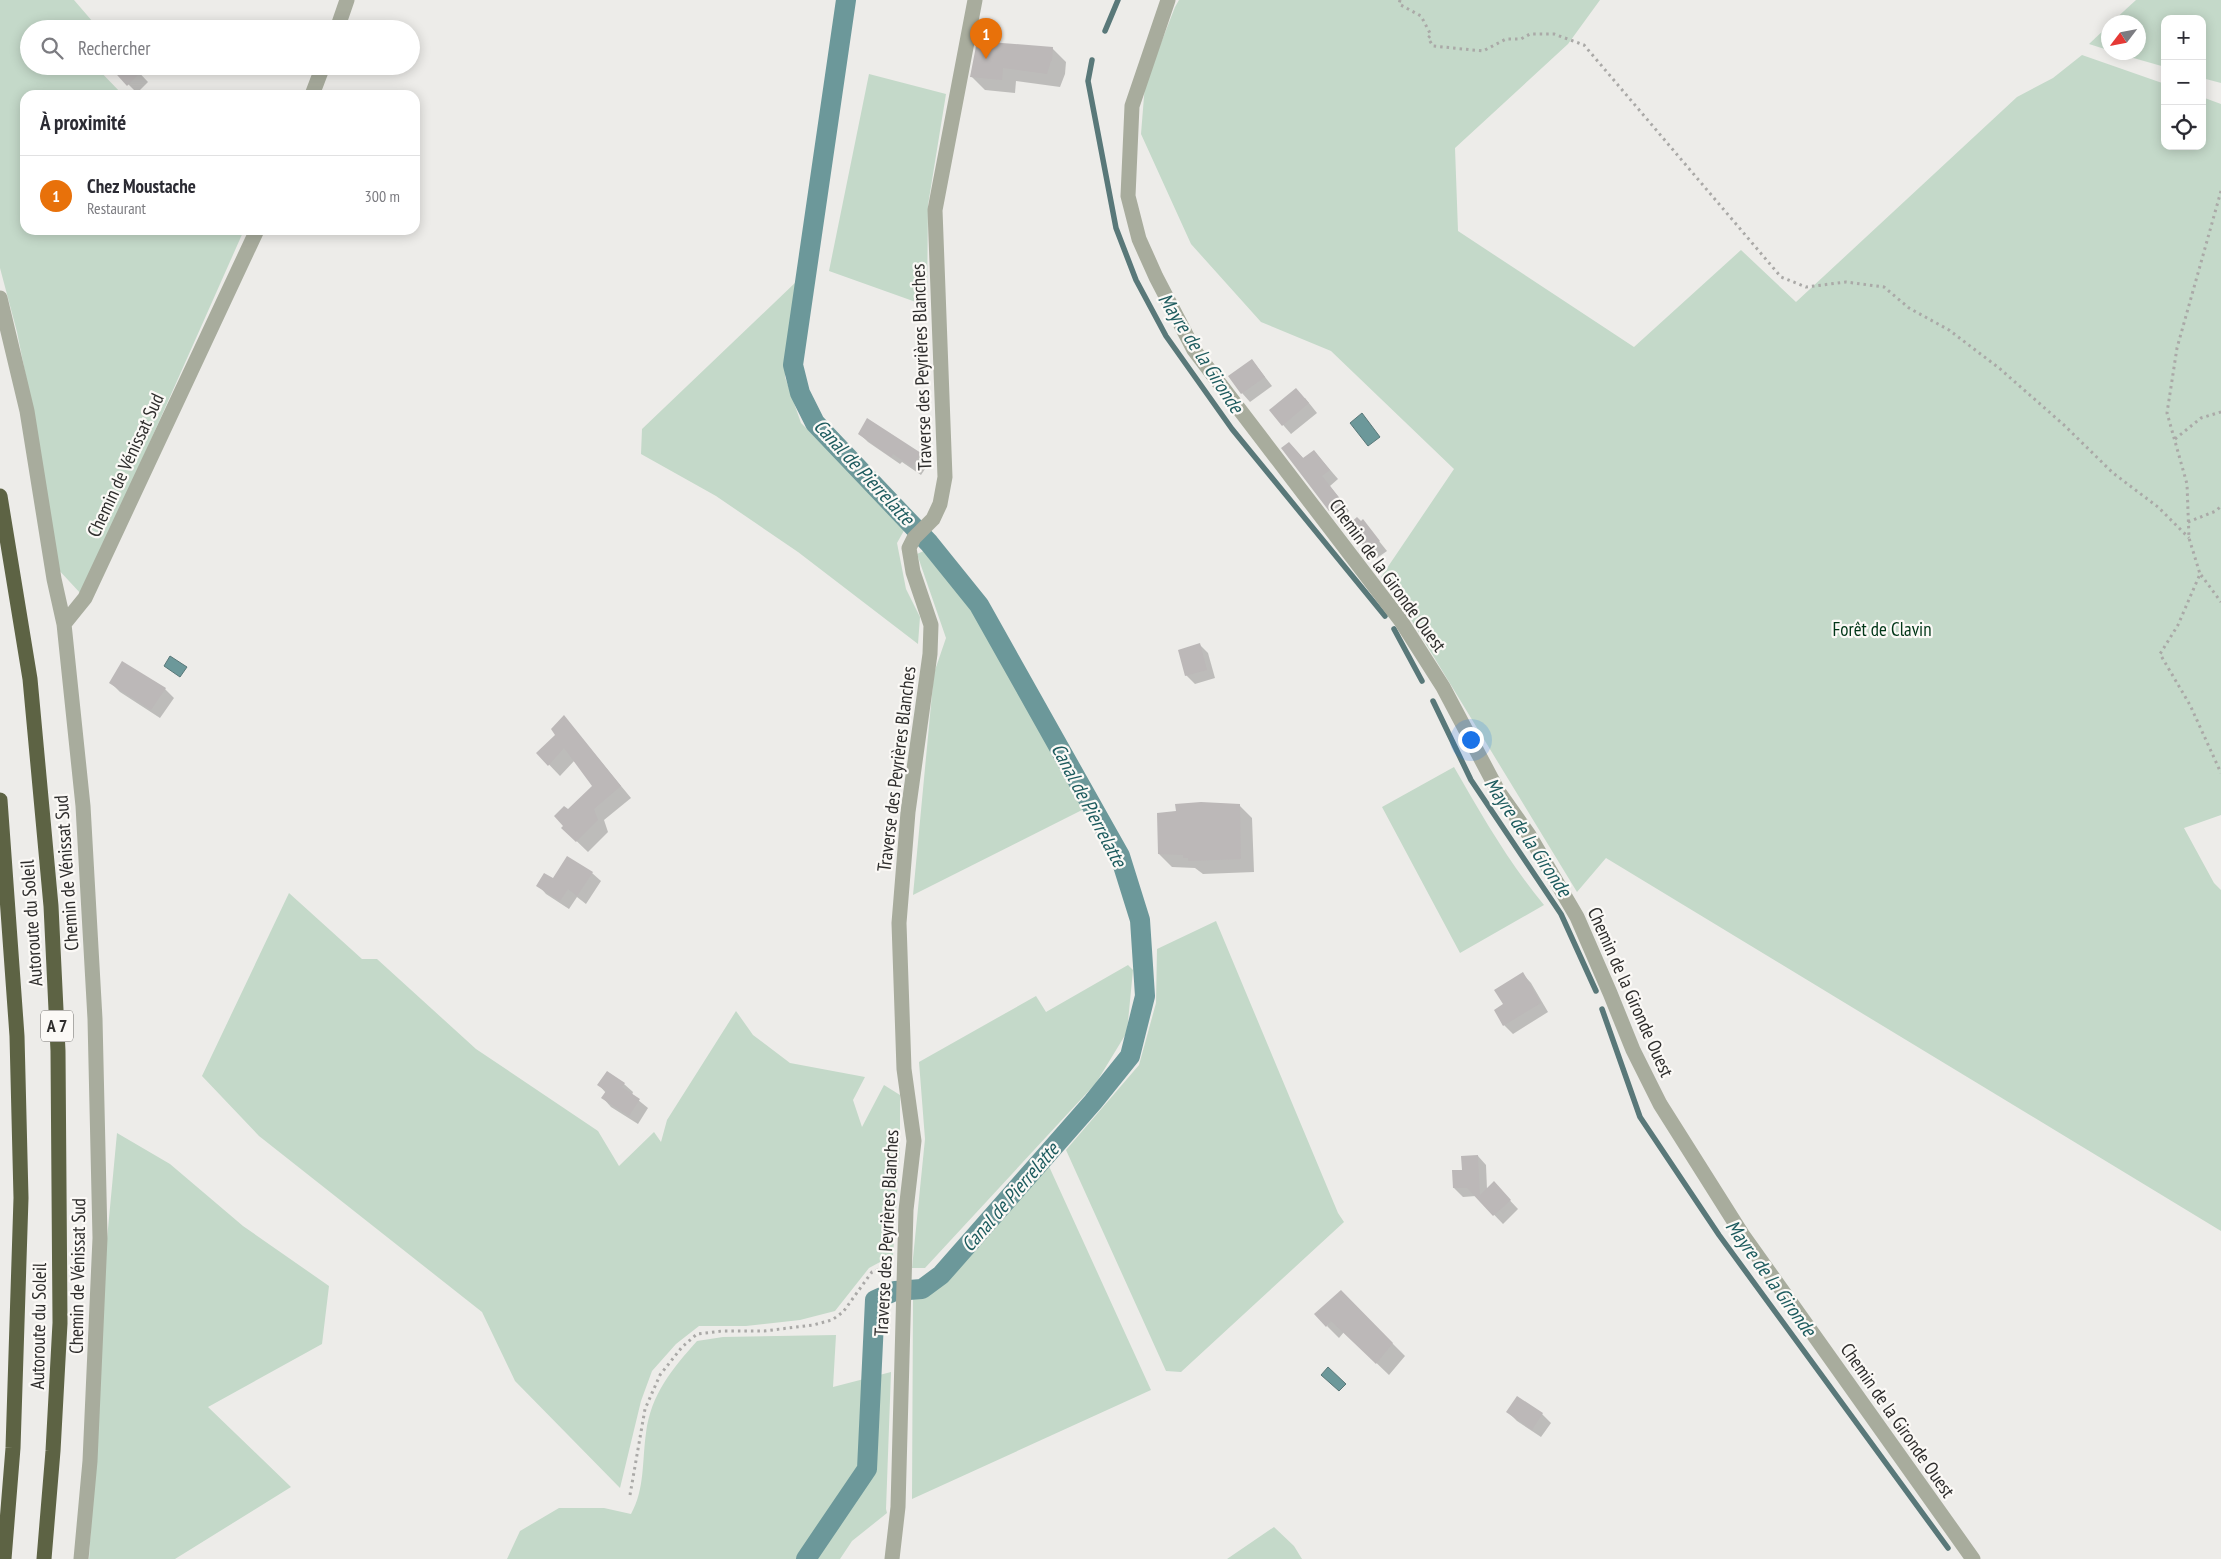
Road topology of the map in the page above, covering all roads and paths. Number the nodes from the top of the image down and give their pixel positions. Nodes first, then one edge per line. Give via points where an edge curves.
1 (348, 0) edge
2 (974, 0) edge
3 (1168, 0) edge
4 (1400, 0) edge
5 (340, 20) edge
6 (320, 75) edge
7 (314, 90) edge
8 (2221, 191) edge
9 (255, 235) edge
10 (0, 298) edge
11 (2221, 412) edge
12 (2175, 439) junction
13 (0, 496) edge
14 (2221, 506) edge
15 (2188, 522) junction
16 (2188, 538) junction
17 (2200, 574) junction
18 (2221, 602) edge
19 (64, 624) junction
20 (2221, 773) edge
21 (0, 800) edge
22 (903, 1271) junction
23 (630, 1495) dead end
24 (4, 1559) edge
25 (44, 1559) edge
26 (81, 1559) edge
27 (892, 1559) edge
28 (1973, 1559) edge

1 - 5 street
2 - 22 street, Traverse des Peyrières Blanches via 935,210 945,477 940,504 933,518 909,548 912,572 930,626 930,654 908,812 899,923 904,1069 914,1141
3 - 28 street, Chemin de la Gironde Ouest via 1132,106 1128,187 1139,239 1156,277 1194,350 1402,621 1443,687 1498,791 1577,917 1632,1050 1660,1104 1742,1234
4 - 16 path via 1399,4 1421,16 1434,46 1482,51 1506,39 1521,39 1530,34 1554,34 1584,45 1781,277 1806,287 1846,282 1884,287 1909,308 1949,330 1999,368 2113,473 2158,507
6 - 7 street
8 - 12 path via 2177,348 2167,413
9 - 19 street, Chemin de Vénissat Sud via 85,598
10 - 19 street via 26,411
11 - 12 path via 2201,418
12 - 15 path via 2187,484
13 - 25 highway, Autoroute du Soleil / A 7 via 30,680 51,906 58,1051 60,1323 54,1451
14 - 15 path
15 - 16 path
16 - 17 path
17 - 18 path
17 - 20 path via 2178,625 2160,654 2190,705
19 - 26 street, Chemin de Vénissat Sud via 84,816 95,1019 100,1238 90,1461
21 - 24 highway, Autoroute du Soleil / A 7 via 17,1036 21,1198 13,1448
22 - 23 path via 889,1266 872,1272 843,1312 832,1320 764,1331 722,1330 697,1334 660,1375 644,1408
22 - 27 street, Traverse des Peyrières Blanches via 898,1507

